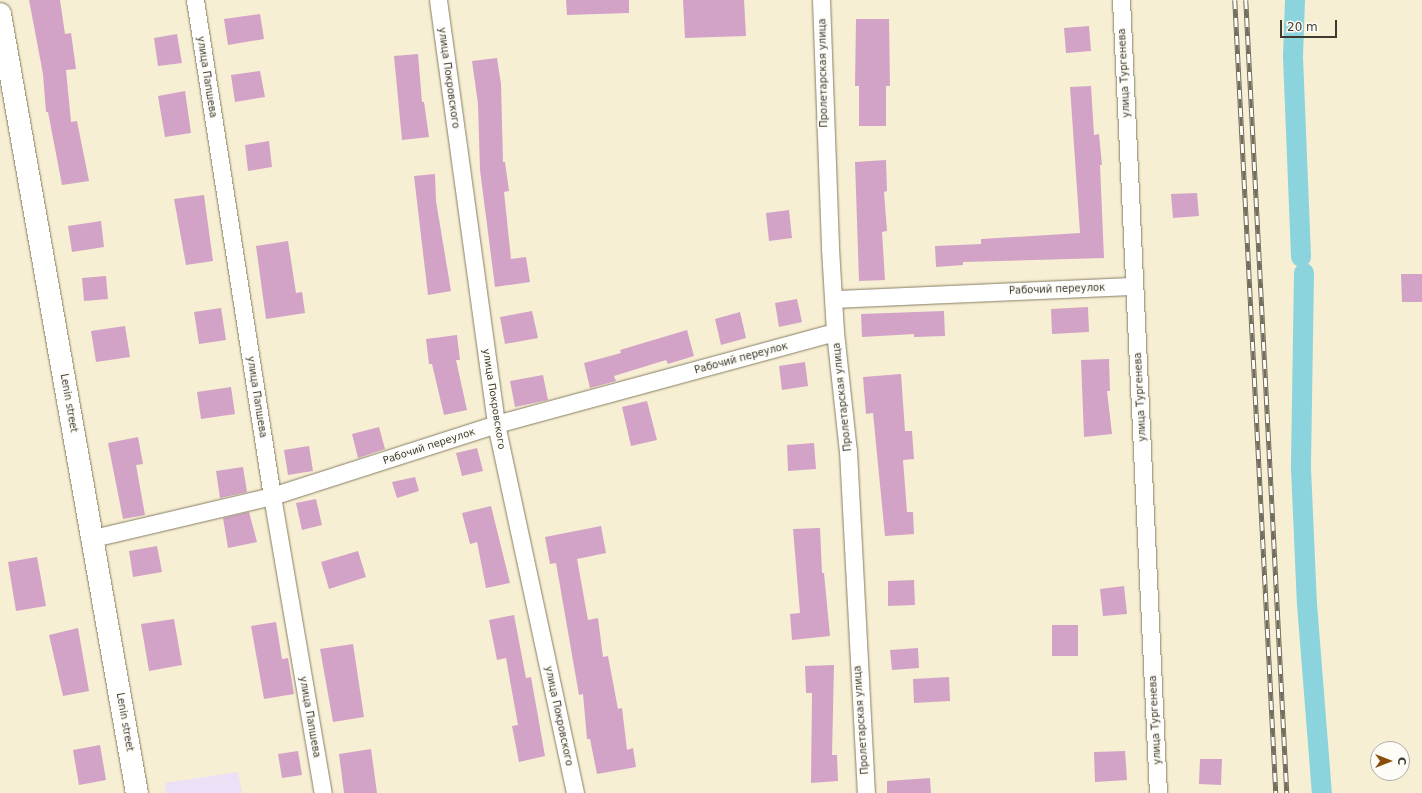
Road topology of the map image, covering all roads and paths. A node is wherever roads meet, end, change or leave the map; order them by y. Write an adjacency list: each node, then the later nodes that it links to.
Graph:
1 (195, 0): 10 (street, улица Папшева)
2 (438, 0): 9 (street, улица Покровского)
3 (821, 0): 7 (street, Пролетарская улица)
4 (1121, 0): 6 (street, улица Тургенева)
5 (0, 14): 11 (main road, Lenin street)
6 (1134, 286): 7 (street, Рабочий переулок); 16 (street, улица Тургенева)
7 (835, 299): 8 (street, Пролетарская улица)
8 (835, 332): 9 (street, Рабочий переулок); 15 (street, Пролетарская улица)
9 (496, 424): 10 (street, Рабочий переулок); 14 (street, улица Покровского)
10 (272, 496): 11 (street, Рабочий переулок); 13 (street, улица Папшева)
11 (93, 538): 12 (main road, Lenin street)
12 (137, 793)
13 (322, 793)
14 (575, 793)
15 (866, 793)
16 (1158, 793)

